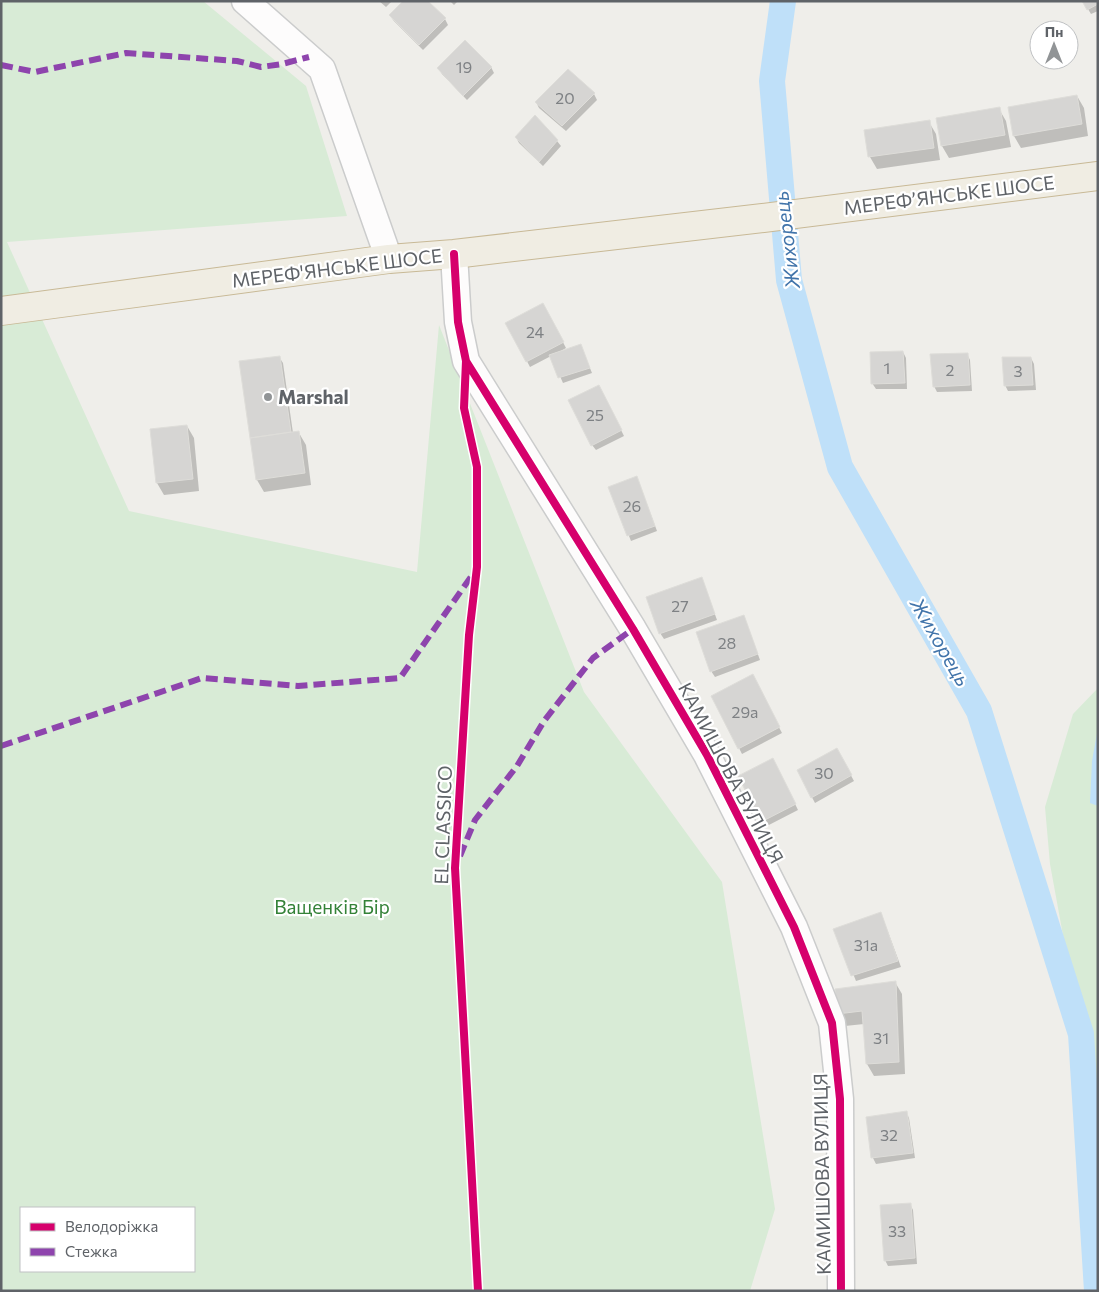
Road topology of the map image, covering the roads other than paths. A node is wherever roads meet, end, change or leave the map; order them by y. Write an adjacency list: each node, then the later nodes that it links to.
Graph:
1 (245, 1): 5 (street)
2 (1098, 176): 3 (highway, МЕРЕФ’ЯНСЬКЕ ШОСЕ)
3 (763, 218): 4 (highway, МЕРЕФ'ЯНСЬКЕ ШОСЕ)
4 (454, 254): 5 (highway, МЕРЕФ'ЯНСЬКЕ ШОСЕ); 7 (street, КАМИШОВА ВУЛИЦЯ)
5 (389, 258): 6 (highway, МЕРЕФ'ЯНСЬКЕ ШОСЕ)
6 (1, 311)
7 (841, 1291)

